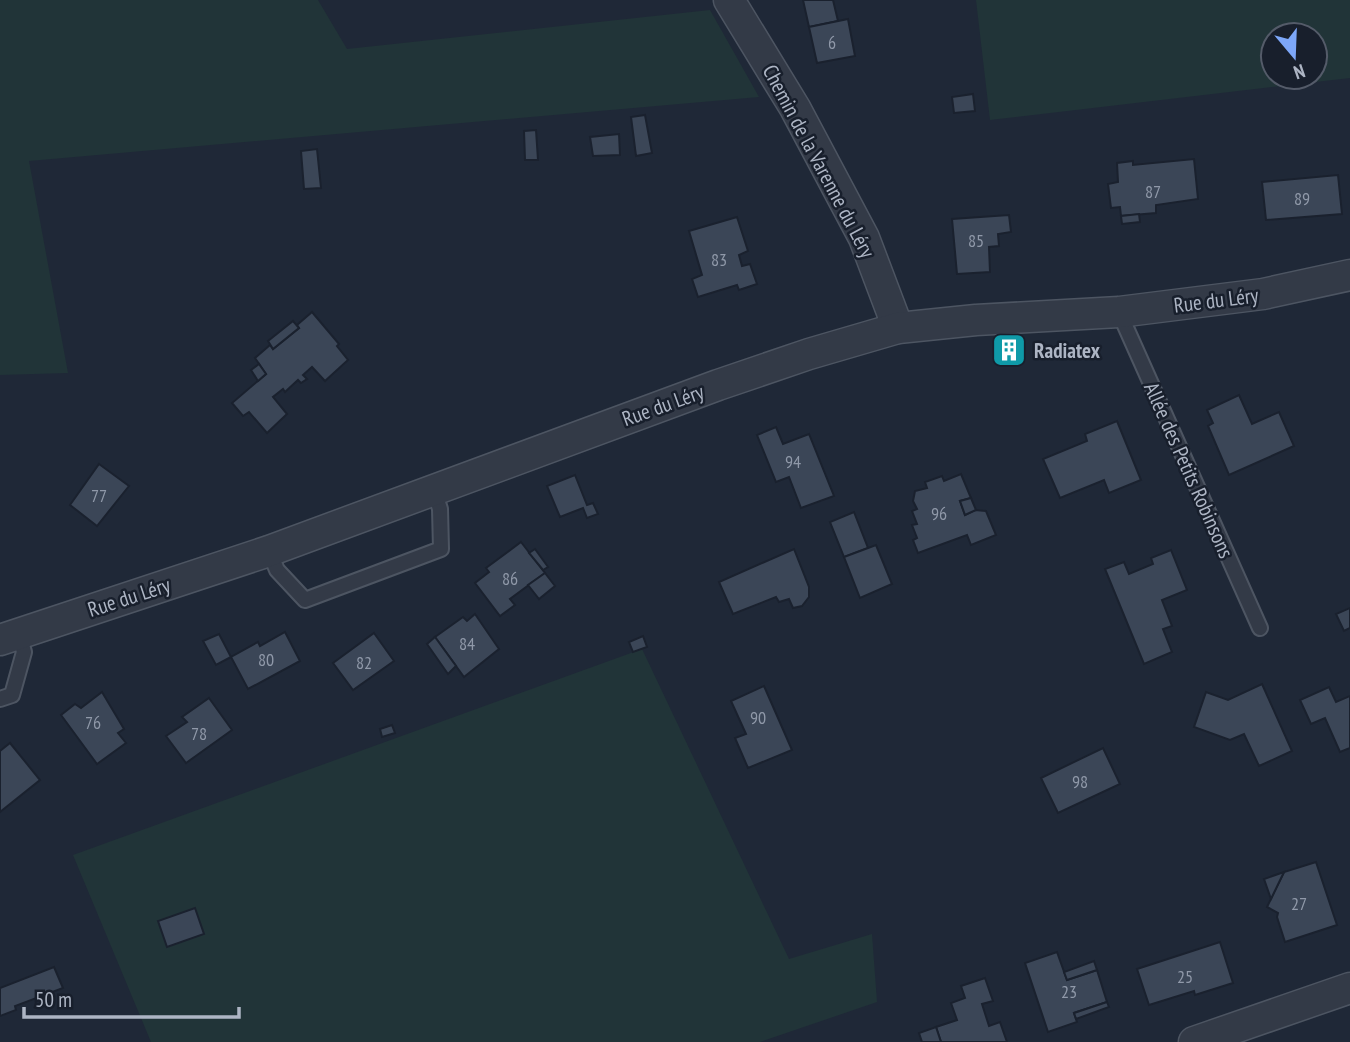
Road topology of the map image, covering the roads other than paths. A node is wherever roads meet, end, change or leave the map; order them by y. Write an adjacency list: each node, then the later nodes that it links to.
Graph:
1 (729, 0): 4 (street, Chemin de la Varenne du Léry)
2 (1350, 275): 3 (street, Rue du Léry)
3 (1119, 312): 4 (street, Rue du Léry); 7 (lane, Allée des Petits Robinsons)
4 (898, 328): 5 (street, Rue du Léry)
5 (434, 490): 6 (street, Rue du Léry); 6 (lane)
6 (269, 551): 8 (street, Rue du Léry)
7 (1260, 628)
8 (10, 637): 9 (lane)
9 (0, 699)
10 (1350, 988): 11 (street)
11 (1194, 1042)

